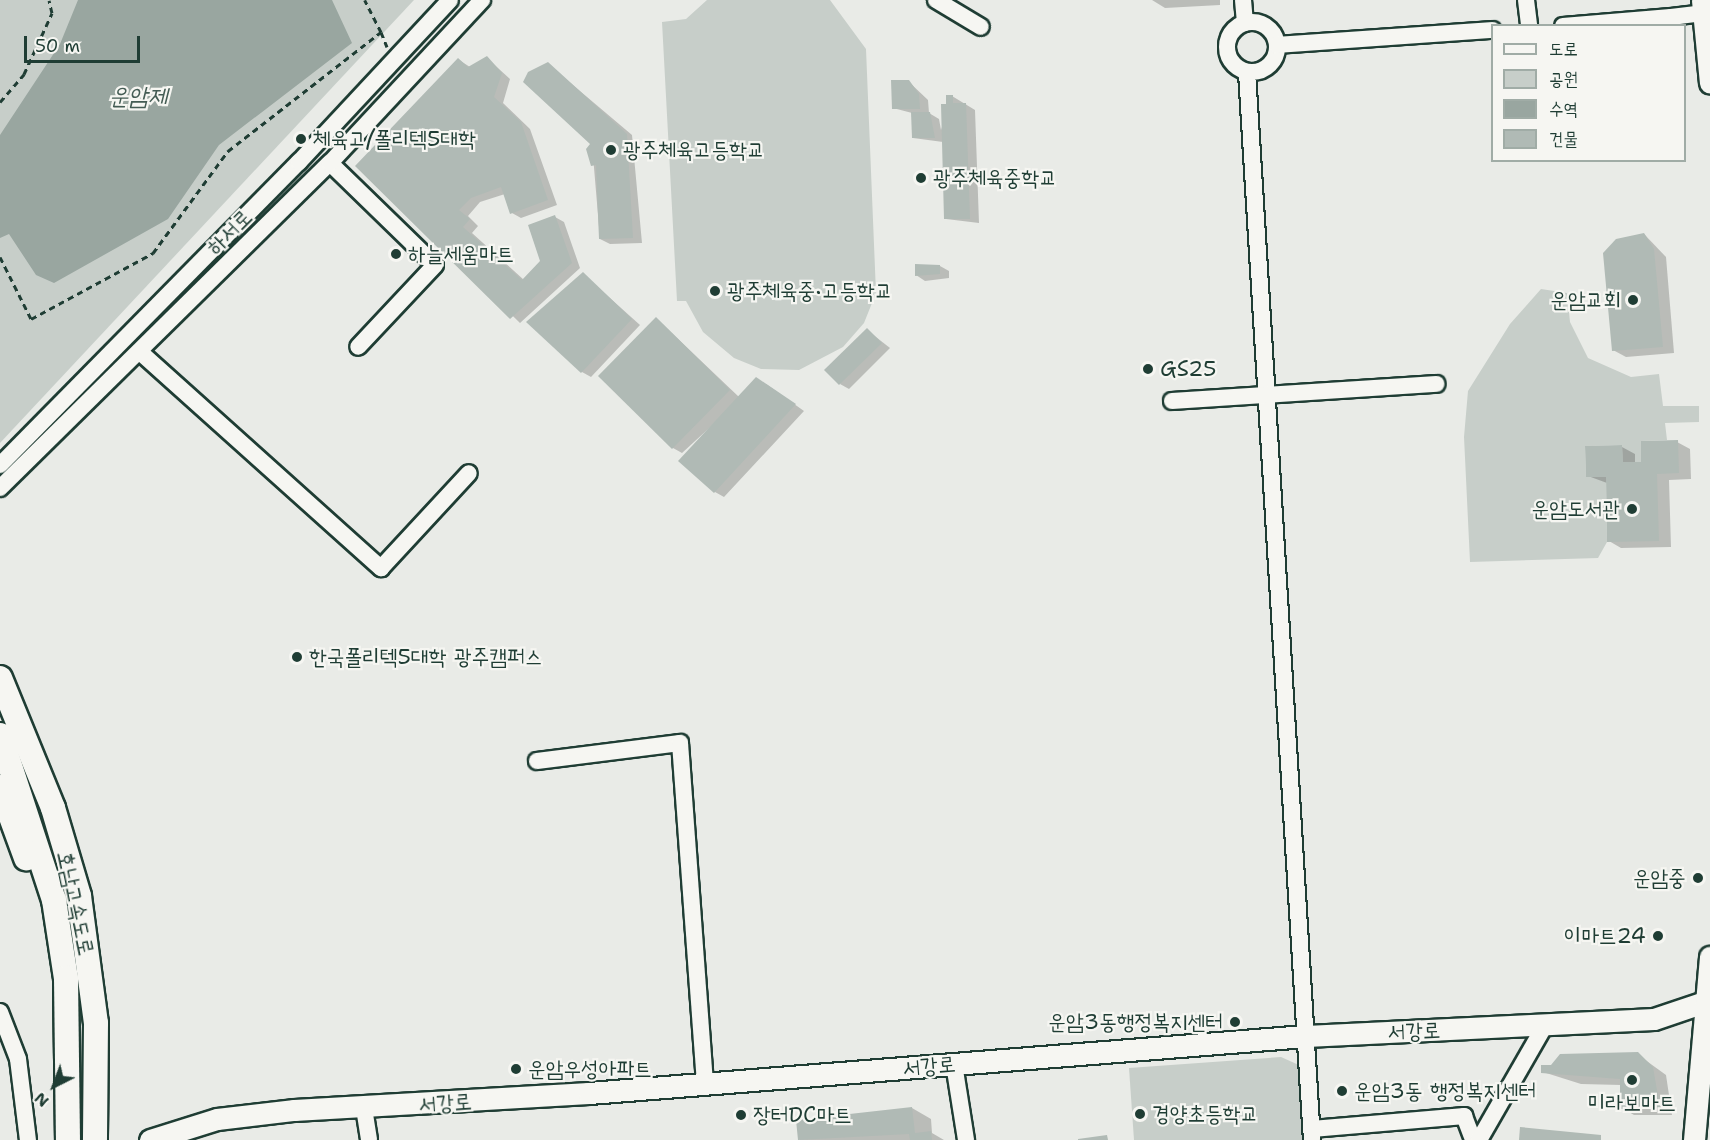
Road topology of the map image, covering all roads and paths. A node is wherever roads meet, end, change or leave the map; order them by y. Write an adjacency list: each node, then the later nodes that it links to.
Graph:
1 (49, 0): 17 (path)
2 (365, 0): 19 (path)
3 (450, 0): 25 (street, 하서로)
4 (482, 0): 18 (street, 하서로)
5 (936, 0): 12 (street)
6 (1243, 0): 9 (street)
7 (1526, 0): 10 (street)
8 (1705, 4): 11 (street); 16 (main road)
9 (1245, 23): 14 (street); 15 (street)
10 (1528, 24)
11 (1576, 24)
12 (981, 27)
13 (1491, 30): 14 (street)
14 (1277, 45): 15 (street)
15 (1247, 72): 23 (street)
16 (1710, 83)
17 (0, 102)
18 (330, 163): 20 (street); 21 (street, 하서로)
19 (0, 257)
20 (358, 347)
21 (140, 352): 26 (street); 27 (street, 하서로)
22 (1436, 384): 23 (street)
23 (1266, 395): 24 (street); 37 (street)
24 (1172, 401)
25 (0, 465)
26 (469, 473)
27 (0, 488)
28 (0, 678): 44 (highway, 호남고속도로)
29 (0, 735): 36 (highway, 호남고속도로)
30 (537, 761): 39 (street)
31 (0, 787): 36 (highway)
32 (1710, 957): 33 (main road)
33 (1707, 1001): 35 (main road, 서강로); 50 (main road)
34 (0, 1012): 42 (street)
35 (1545, 1025): 37 (main road, 서강로); 49 (street)
36 (68, 1036): 43 (highway, 호남고속도로)
37 (1306, 1036): 38 (main road, 서강로); 41 (street)
38 (954, 1064): 39 (main road, 서강로); 47 (street)
39 (705, 1084): 40 (main road, 서강로)
40 (364, 1108): 45 (main road, 서강로); 46 (street)
41 (1312, 1134): 48 (street)
42 (28, 1140)
43 (68, 1140)
44 (95, 1140)
45 (150, 1140)
46 (369, 1140)
47 (966, 1140)
48 (1473, 1140)
49 (1479, 1140)
50 (1694, 1140)

